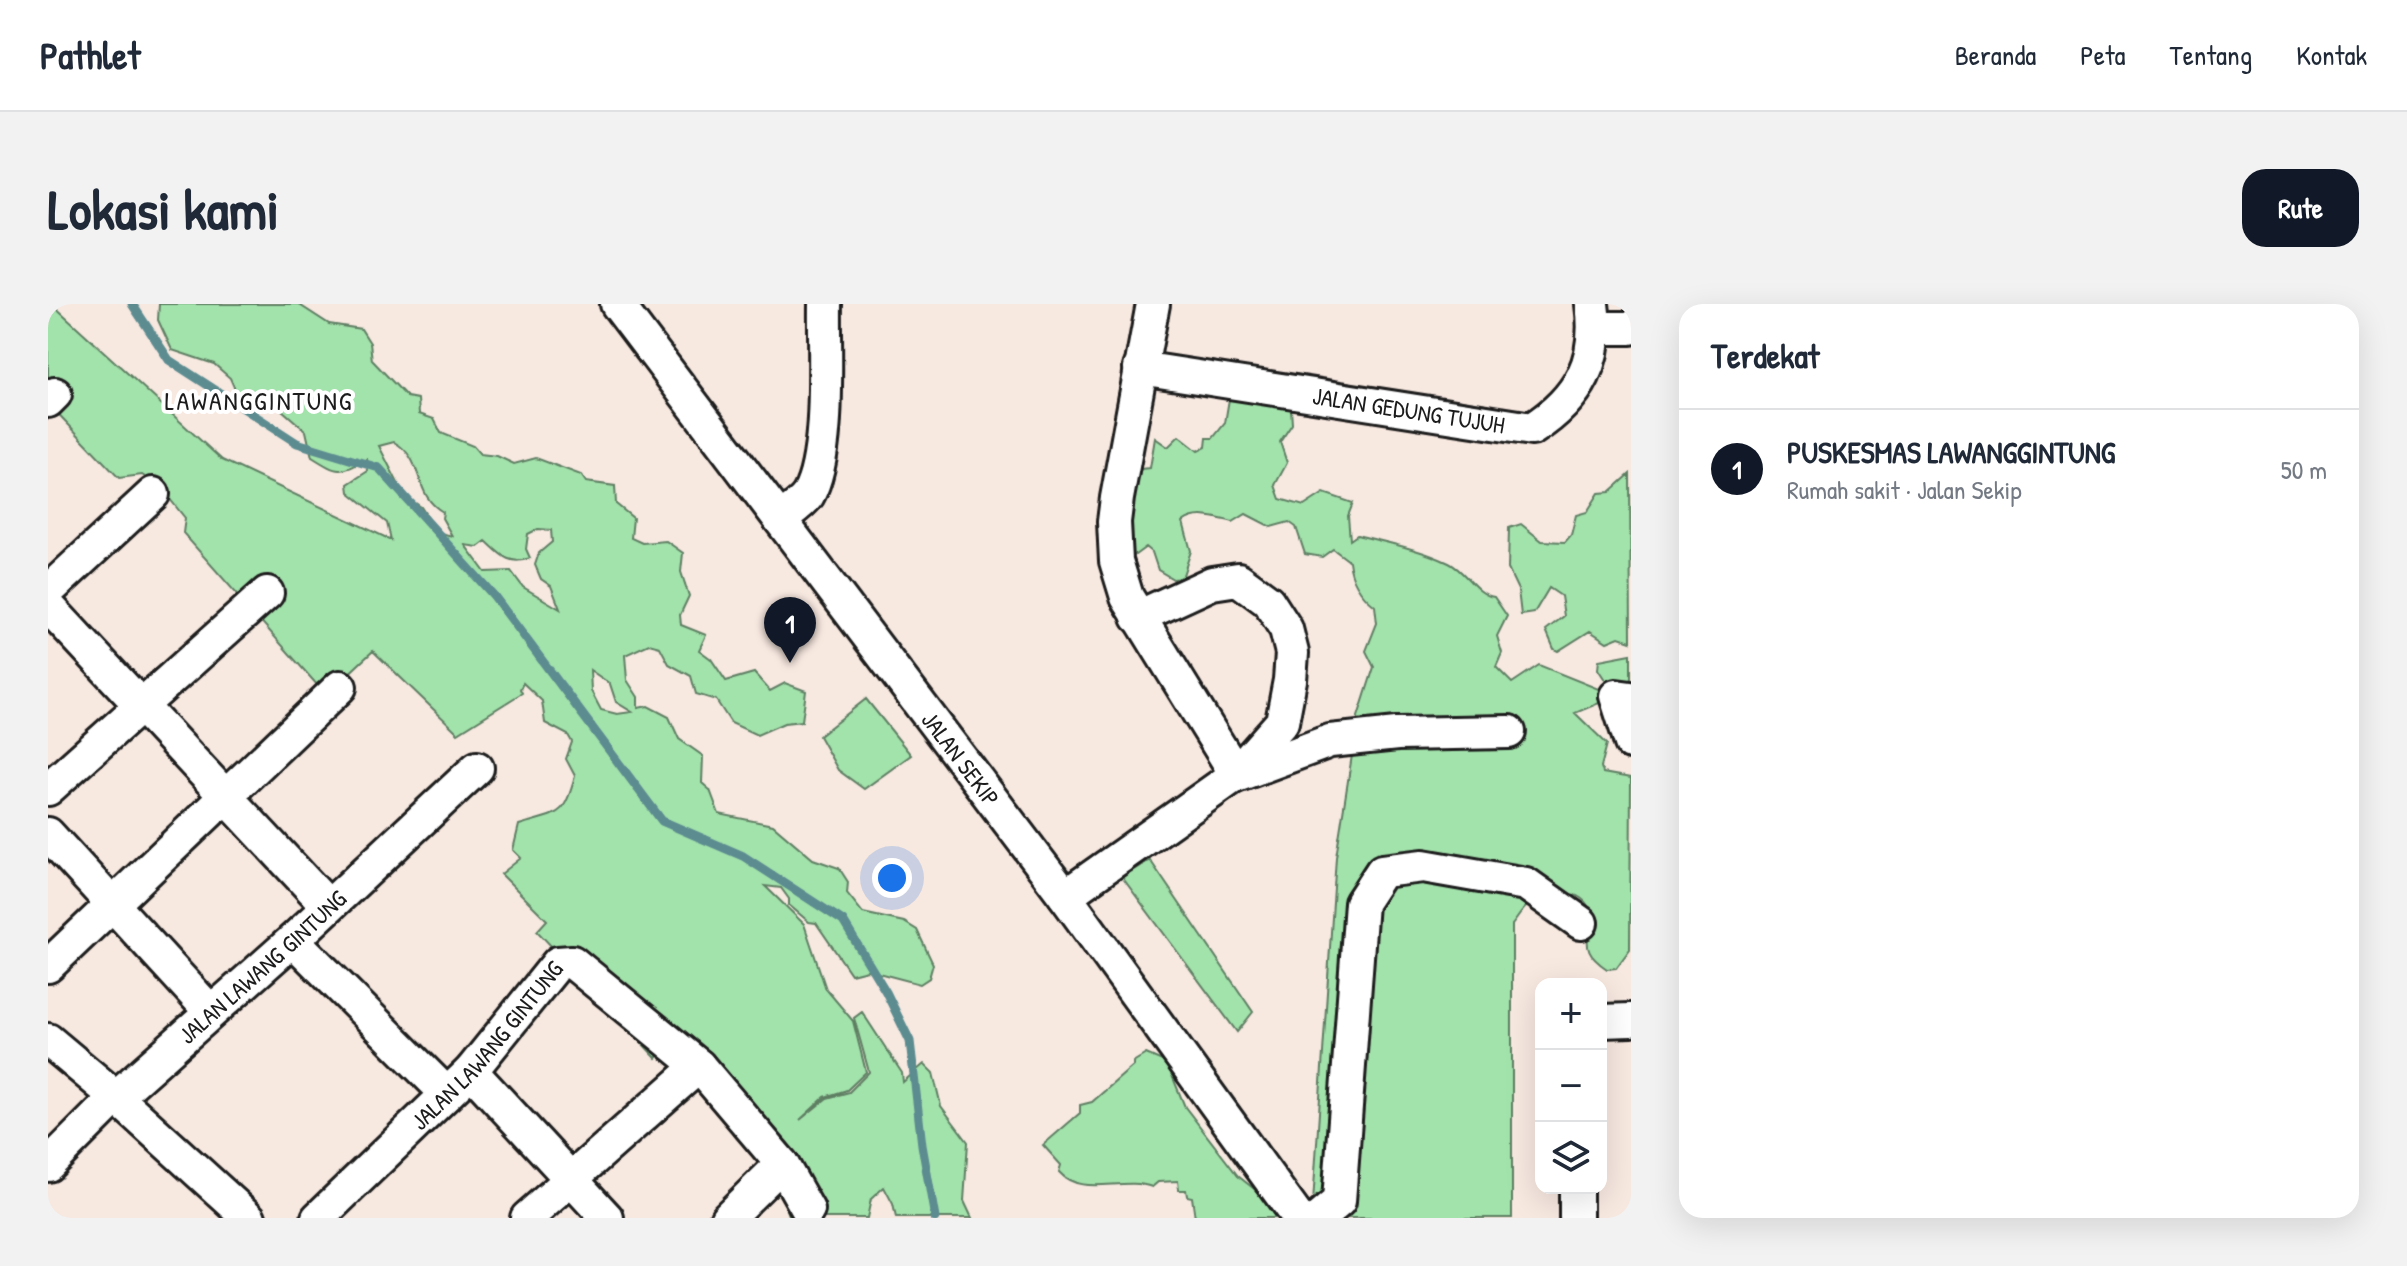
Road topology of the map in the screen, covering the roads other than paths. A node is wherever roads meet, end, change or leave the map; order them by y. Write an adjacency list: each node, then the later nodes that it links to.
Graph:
1 (617, 304): 8 (street, JALAN SEKIP)
2 (825, 304): 8 (street)
3 (1153, 304): 6 (street)
4 (1594, 316): 5 (street); 6 (street, JALAN GEDUNG TUJUH)
5 (1631, 328)
6 (1140, 368): 12 (street)
7 (153, 494): 9 (street)
8 (780, 519): 23 (street, JALAN SEKIP)
9 (48, 591)
10 (267, 593): 15 (street)
11 (48, 606): 15 (street, JALAN LAWANG GINTUNG)
12 (1138, 617): 19 (street); 19 (street)
13 (340, 687): 21 (street)
14 (1631, 698): 17 (street)
15 (141, 706): 20 (street); 21 (street, JALAN LAWANG GINTUNG)
16 (1509, 732): 19 (street)
17 (1631, 743)
18 (477, 768): 25 (street, JALAN LAWANG GINTUNG)
19 (1233, 777): 23 (street)
20 (48, 789)
21 (226, 796): 24 (street); 25 (street, JALAN LAWANG GINTUNG)
22 (48, 834): 24 (street, JALAN LAWANG GINTUNG)
23 (1065, 896): 47 (street, JALAN SEKIP)
24 (113, 904): 28 (street); 29 (street, JALAN LAWANG GINTUNG)
25 (328, 906): 27 (street, JALAN LAWANG GINTUNG)
26 (1581, 923): 48 (street)
27 (293, 940): 29 (street, JALAN LAWANG GINTUNG); 35 (street)
28 (48, 966)
29 (210, 1011): 36 (street, JALAN LAWANG GINTUNG)
30 (1631, 1020): 31 (street)
31 (1607, 1021)
32 (48, 1040): 36 (street)
33 (699, 1066): 34 (street, JALAN LAWANG GINTUNG); 37 (street, JALAN LAWANG GINTUNG); 39 (street)
34 (471, 1071): 35 (street, JALAN LAWANG GINTUNG); 39 (street)
35 (447, 1094): 43 (street, JALAN LAWANG GINTUNG)
36 (116, 1097): 38 (street, JALAN LAWANG GINTUNG); 42 (street)
37 (782, 1164): 41 (street, JALAN LAWANG GINTUNG); 46 (street)
38 (48, 1165)
39 (572, 1181): 44 (street); 45 (street)
40 (1576, 1194): 49 (street)
41 (808, 1210)
42 (249, 1218)
43 (318, 1218)
44 (527, 1218)
45 (607, 1218)
46 (727, 1218)
47 (1298, 1218)
48 (1319, 1218)
49 (1576, 1218)

